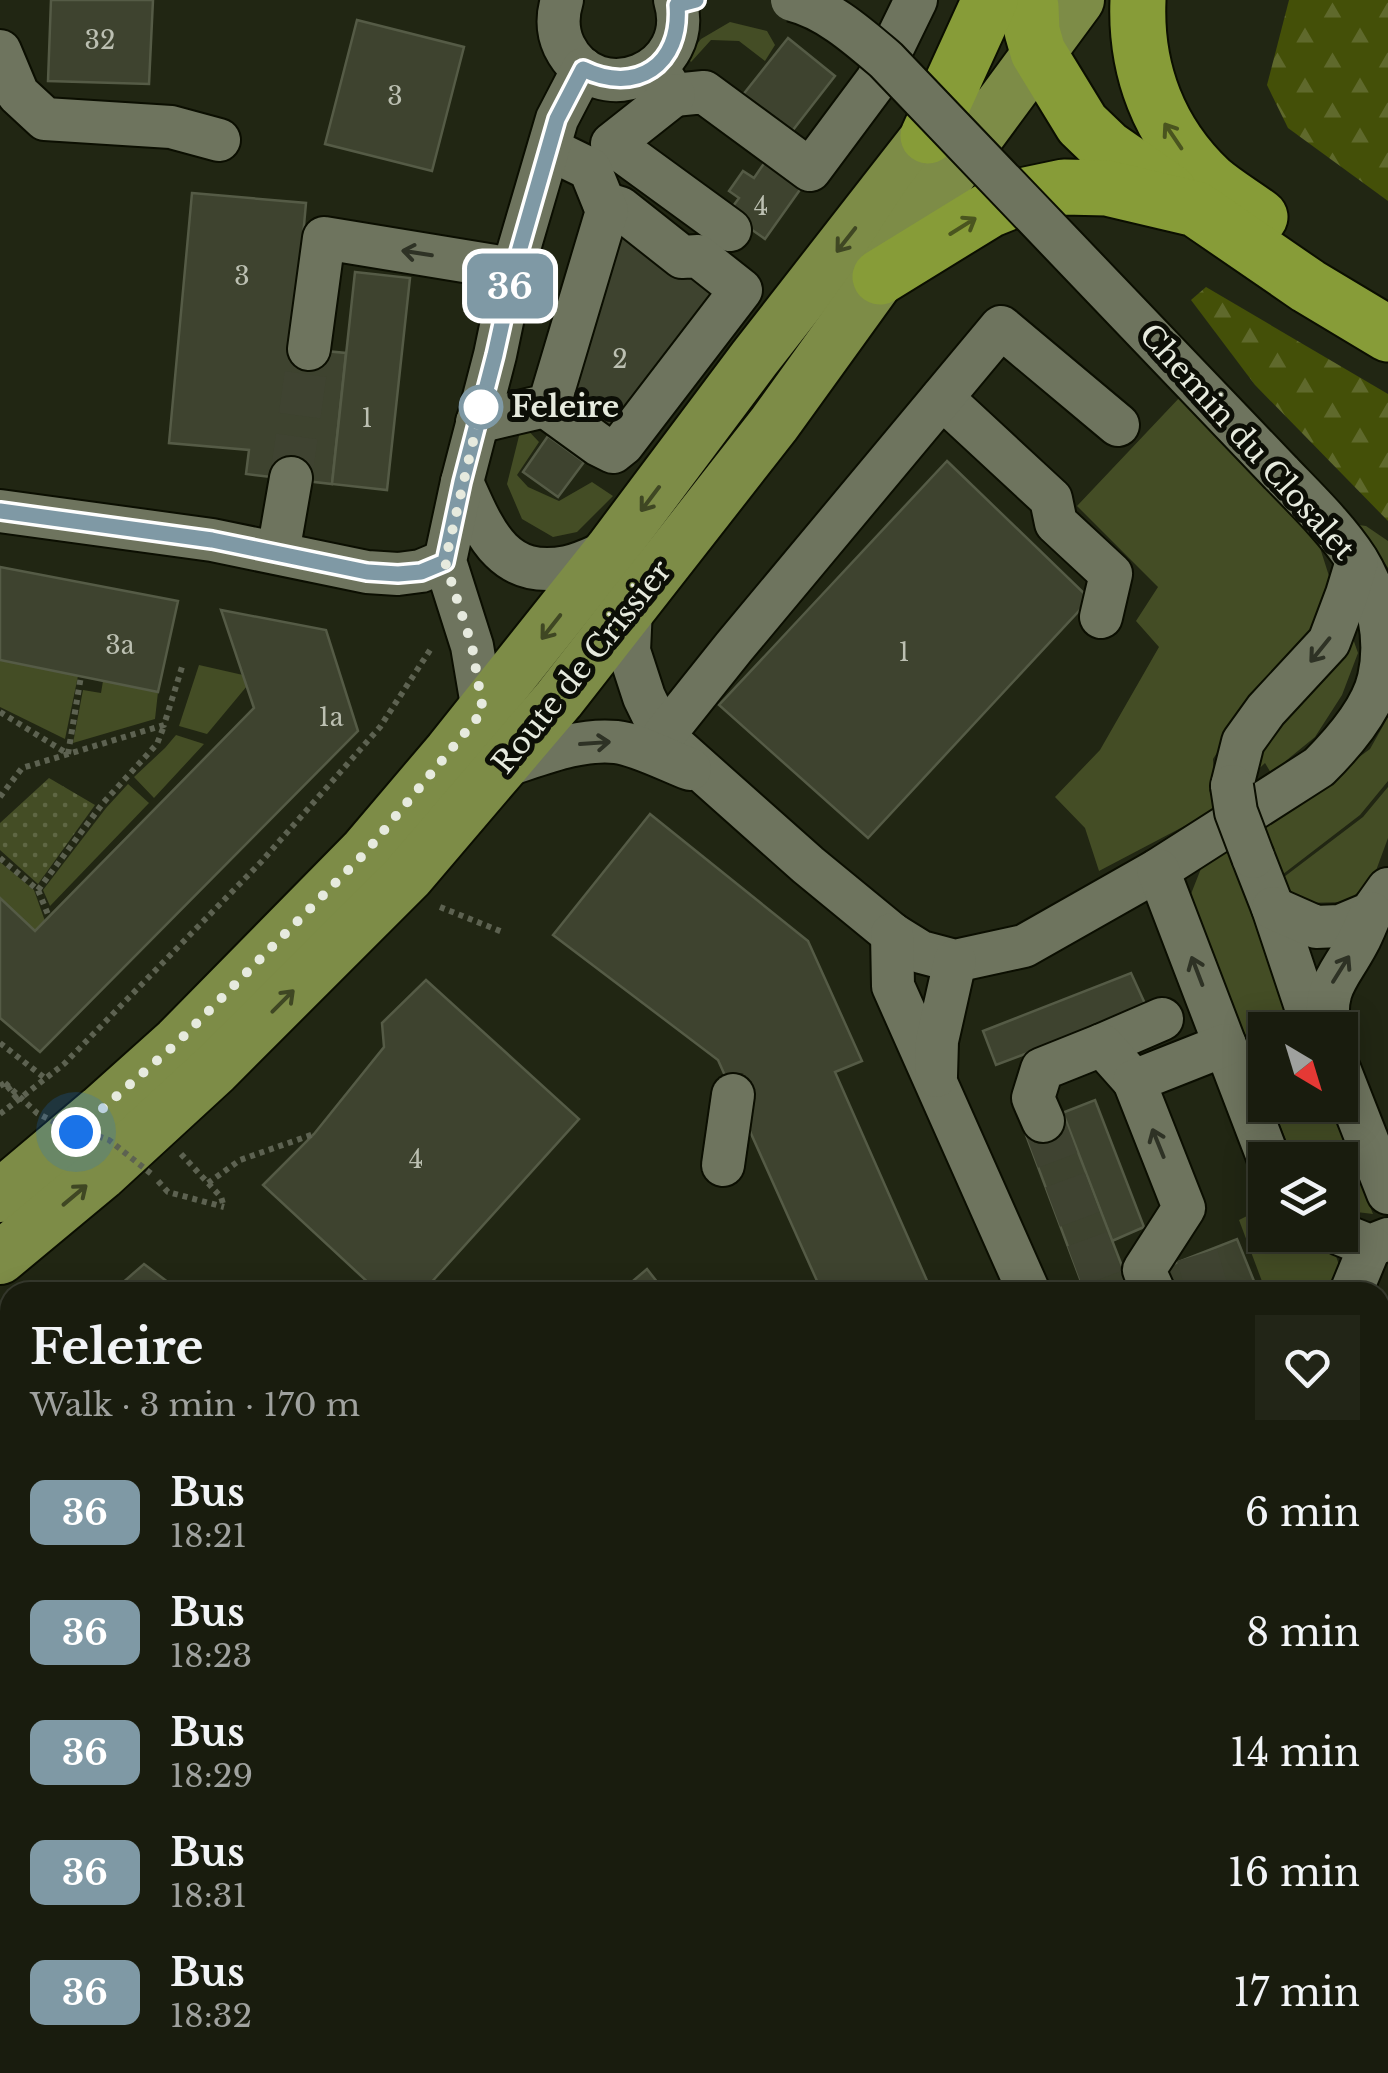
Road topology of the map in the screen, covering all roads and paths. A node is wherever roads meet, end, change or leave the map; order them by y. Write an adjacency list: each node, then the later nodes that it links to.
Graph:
1 (562, 0): 8 (street)
2 (792, 0): 30 (street, Chemin du Closalet, bridge)
3 (916, 0): 9 (street)
4 (1138, 0): 18 (highway, one-way to 4)
5 (683, 2): 9 (street)
6 (1034, 12): 10 (highway); 14 (highway); 17 (main road, Route de Crissier)
7 (0, 51): 11 (street)
8 (583, 69): 9 (street); 12 (street)
9 (665, 81): 15 (street)
10 (928, 136): 28 (main road, Route de Crissier, one-way to 28)
11 (219, 140)
12 (548, 149): 13 (street); 16 (street)
13 (604, 203): 22 (street); 22 (street)
14 (1196, 209): 17 (highway, one-way to 14); 19 (highway)
15 (730, 230)
16 (514, 269): 20 (street, one-way to 20); 23 (street)
17 (880, 277): 32 (main road, Route de Crissier)
18 (1388, 301)
19 (1388, 334)
20 (309, 350)
21 (942, 398): 24 (street); 33 (street); 40 (street)
22 (549, 405): 23 (street)
23 (477, 422): 26 (street)
24 (1118, 425)
25 (292, 478): 29 (street)
26 (462, 482): 28 (street); 31 (street)
27 (0, 511): 29 (street)
28 (611, 550): 37 (main road, Route de Crissier, one-way to 37)
29 (278, 553): 31 (street)
30 (1357, 561): 46 (street, Chemin du Closalet); 49 (street, one-way to 49, bridge)
31 (445, 562): 37 (street)
32 (631, 608): 40 (street); 42 (main road, Route de Crissier)
33 (1101, 617)
34 (182, 667): 39 (path)
35 (81, 676): 41 (path)
36 (412, 678): 61 (path)
37 (483, 711): 76 (main road, Route de Crissier)
38 (0, 712): 41 (path)
39 (164, 724): 41 (path); 47 (path)
40 (664, 736): 43 (street)
41 (68, 754): 44 (path)
42 (501, 768): 43 (street, one-way to 43); 80 (main road, Route de Crissier, one-way to 42)
43 (704, 774): 53 (street)
44 (0, 797)
45 (0, 858): 47 (path)
46 (1158, 870): 54 (street, Chemin du Closalet); 59 (street, one-way to 46)
47 (38, 890): 51 (path)
48 (1379, 901): 49 (street); 56 (street, one-way to 48)
49 (1273, 908): 55 (street)
50 (444, 910): 52 (path)
51 (49, 917)
52 (505, 934)
53 (892, 934): 54 (street); 63 (street)
54 (956, 961): 63 (street)
55 (1309, 1012)
56 (1326, 1012)
57 (1162, 1019): 58 (street)
58 (1102, 1045): 62 (street); 69 (street)
59 (1225, 1045): 62 (street); 71 (street)
60 (1, 1046): 61 (path)
61 (46, 1078): 66 (path)
62 (1134, 1081): 77 (street, one-way to 62)
63 (936, 1082): 81 (street)
64 (2, 1085): 66 (path); 75 (path, bridge)
65 (733, 1095): 73 (street)
66 (18, 1100): 68 (path)
67 (1358, 1111): 74 (street)
68 (0, 1114)
69 (1043, 1121)
70 (314, 1134): 75 (path)
71 (1262, 1142)
72 (176, 1150): 75 (path)
73 (724, 1165)
74 (1383, 1167)
75 (208, 1182)
76 (0, 1196)
77 (1184, 1208): 79 (street); 82 (street)
78 (1366, 1240): 83 (street)
79 (1197, 1255)
80 (0, 1258)
81 (1025, 1282)
82 (1149, 1282)
83 (1355, 1282)

